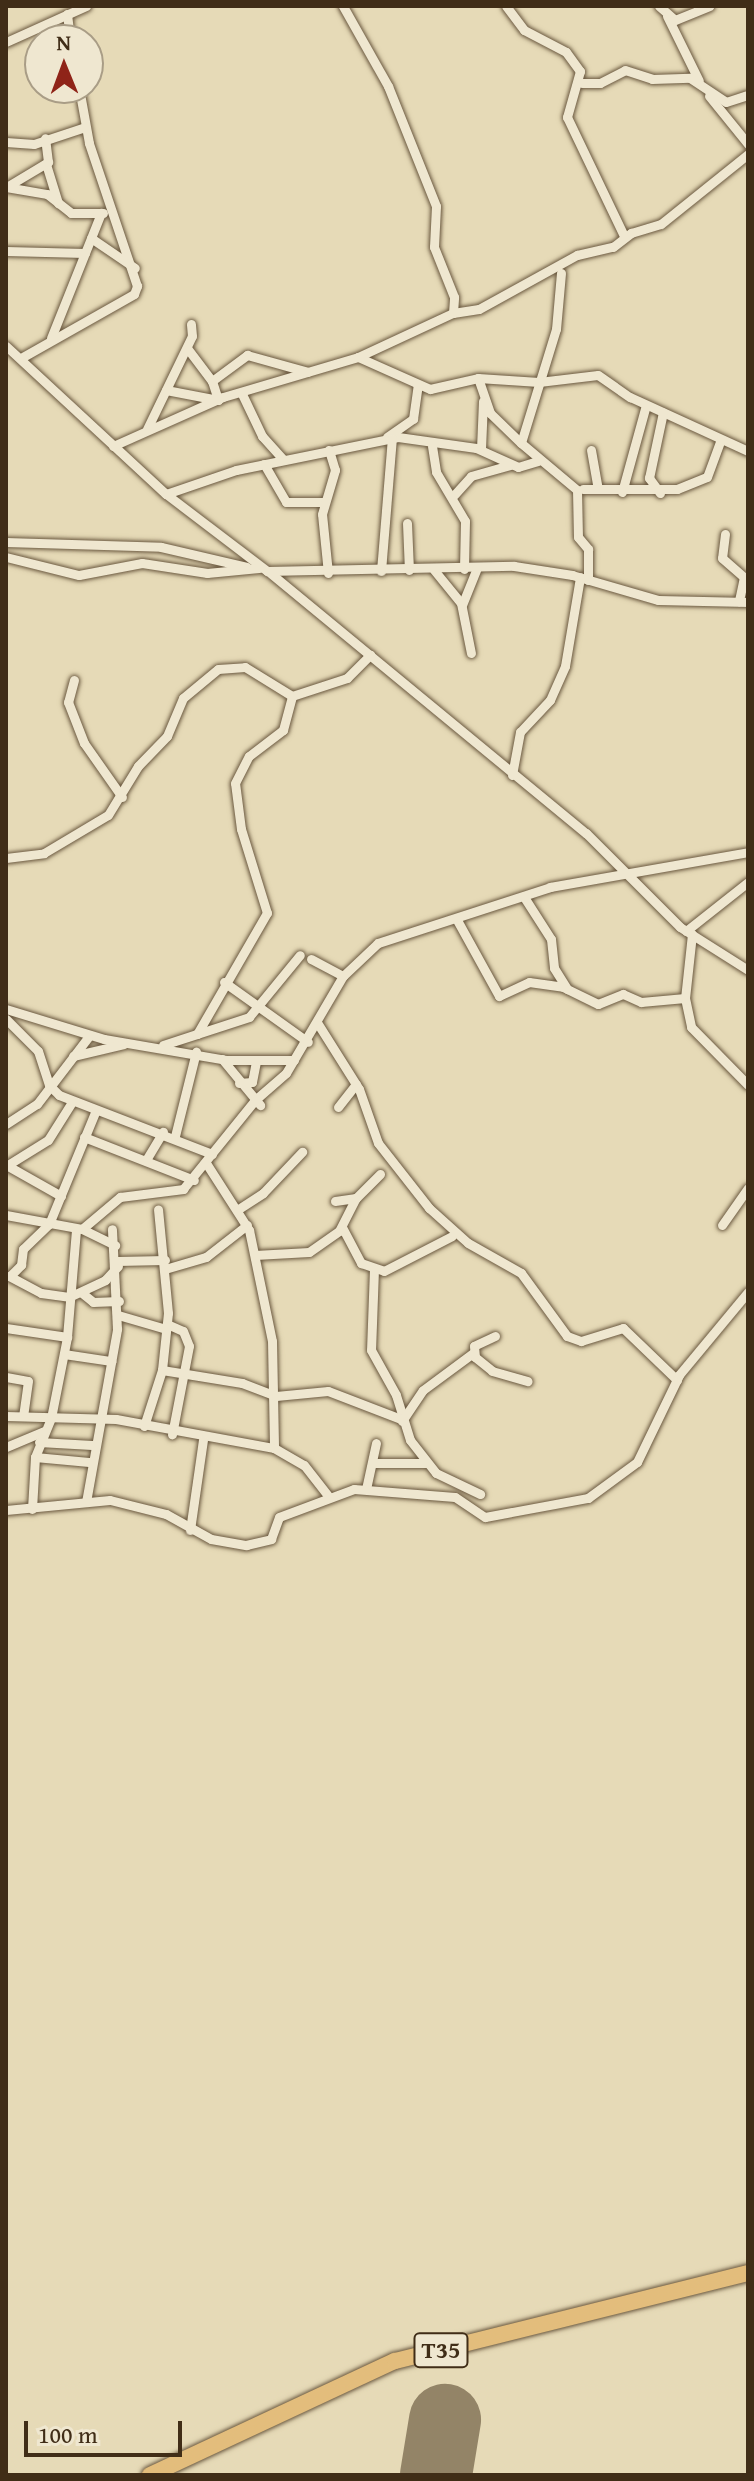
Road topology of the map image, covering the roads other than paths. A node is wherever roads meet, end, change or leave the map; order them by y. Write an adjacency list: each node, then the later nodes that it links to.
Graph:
1 (86, 6): 6 (street)
2 (343, 6): 30 (street)
3 (506, 6): 11 (street)
4 (659, 6): 7 (street)
5 (709, 6): 7 (street)
6 (67, 14): 8 (street); 9 (street)
7 (667, 16): 10 (street)
8 (68, 24)
9 (6, 42)
10 (699, 81): 11 (street); 12 (street); 16 (street)
11 (582, 83): 24 (street)
12 (748, 95)
13 (81, 104): 14 (street)
14 (85, 127): 15 (street); 23 (street)
15 (45, 138): 17 (street); 19 (street)
16 (747, 141)
17 (6, 142)
18 (748, 154): 24 (street)
19 (46, 164): 20 (street); 21 (street)
20 (6, 187): 21 (street)
21 (58, 203): 22 (street)
22 (101, 213): 23 (street); 25 (street)
23 (115, 213): 28 (street)
24 (624, 236): 30 (street)
25 (91, 238): 27 (street); 28 (street)
26 (6, 251): 27 (street)
27 (85, 253): 32 (street)
28 (135, 268): 32 (street)
29 (561, 273): 40 (street)
30 (453, 313): 35 (street)
31 (191, 324): 34 (street)
32 (51, 338): 36 (street)
33 (6, 346): 36 (street)
34 (187, 348): 39 (street); 43 (street)
35 (358, 357): 37 (street); 41 (street)
36 (21, 358): 54 (street)
37 (313, 372): 39 (street); 44 (street)
38 (478, 378): 40 (street); 42 (street); 46 (street)
39 (212, 381): 45 (street)
40 (539, 382): 48 (street); 53 (street)
41 (418, 384): 42 (street); 47 (street)
42 (430, 389): 47 (street)
43 (166, 390): 45 (street); 50 (street)
44 (242, 394): 45 (street); 60 (street)
45 (218, 400): 50 (street)
46 (483, 400): 53 (street); 56 (street)
47 (418, 404): 52 (street)
48 (646, 405): 49 (street); 66 (street)
49 (663, 412): 51 (street); 67 (street)
50 (147, 429): 54 (street)
51 (721, 439): 59 (street); 67 (street)
52 (387, 441): 55 (street); 57 (street); 80 (street)
53 (521, 443): 61 (street)
54 (113, 446): 68 (street)
55 (432, 446): 56 (street); 69 (street)
56 (481, 449): 63 (street)
57 (329, 450): 60 (street); 70 (street)
58 (591, 450): 64 (street)
59 (748, 451)
60 (283, 459): 62 (street)
61 (538, 461): 63 (street); 82 (street)
62 (264, 464): 68 (street); 70 (street)
63 (510, 465): 69 (street)
64 (597, 485): 65 (street); 66 (street)
65 (583, 489)
66 (622, 492): 67 (street)
67 (660, 493)
68 (166, 494): 77 (street)
69 (454, 495): 76 (street)
70 (324, 502): 81 (street)
71 (407, 523): 78 (street)
72 (725, 534): 83 (street)
73 (6, 542): 77 (street)
74 (6, 557): 77 (street)
75 (477, 568): 76 (street); 82 (street); 84 (street)
76 (464, 569): 79 (street)
77 (263, 570): 81 (street); 86 (street)
78 (409, 570): 79 (street); 80 (street)
79 (434, 570): 84 (street)
80 (381, 571): 81 (street)
81 (328, 573)
82 (584, 578): 83 (street); 89 (street)
83 (743, 601)
84 (462, 605): 85 (street)
85 (471, 653)
86 (370, 655): 88 (street); 89 (street)
87 (74, 680): 90 (street)
88 (292, 696): 90 (street); 102 (street)
89 (512, 776): 93 (street)
90 (122, 797): 92 (street)
91 (748, 852): 93 (street)
92 (6, 858)
93 (631, 876): 95 (street); 97 (street)
94 (746, 887): 97 (street)
95 (524, 897): 96 (street); 103 (street)
96 (457, 920): 101 (street); 103 (street)
97 (689, 932): 100 (street); 104 (street)
98 (300, 955): 105 (street)
99 (311, 959): 101 (street)
100 (748, 970)
101 (343, 976): 108 (street)
102 (224, 982): 105 (street); 109 (street)
103 (567, 989): 104 (street)
104 (685, 998): 122 (street)
105 (263, 1006): 109 (street); 113 (street)
106 (6, 1009): 110 (street)
107 (6, 1019): 121 (street)
108 (318, 1024): 113 (street); 123 (street)
109 (197, 1034): 111 (street)
110 (89, 1036): 112 (street); 116 (street)
111 (184, 1040): 114 (street); 115 (street)
112 (132, 1042): 114 (street); 116 (street)
113 (308, 1042): 118 (street)
114 (163, 1045): 115 (street)
115 (198, 1053): 117 (street); 130 (street)
116 (73, 1056): 121 (street)
117 (222, 1059): 119 (street); 120 (street)
118 (294, 1060): 119 (street); 125 (street)
119 (257, 1065): 120 (street)
120 (239, 1083): 125 (street)
121 (49, 1085): 124 (street); 128 (street)
122 (748, 1085)
123 (357, 1088): 126 (street); 174 (street)
124 (72, 1102): 127 (street); 135 (street)
125 (258, 1102): 133 (street)
126 (338, 1107)
127 (96, 1110): 129 (street); 131 (street)
128 (6, 1124)
129 (163, 1132): 130 (street); 134 (street)
130 (175, 1136): 133 (street)
131 (84, 1137): 134 (street); 139 (street)
132 (302, 1152): 143 (street)
133 (209, 1158): 137 (street); 143 (street)
134 (146, 1160): 137 (street)
135 (7, 1166): 139 (street)
136 (380, 1174): 140 (street)
137 (194, 1180): 149 (street)
138 (748, 1188): 147 (street)
139 (61, 1196): 145 (street)
140 (356, 1198): 141 (street); 148 (street)
141 (335, 1201)
142 (158, 1209): 154 (street)
143 (237, 1210): 146 (street)
144 (6, 1215): 145 (street)
145 (49, 1224): 149 (street); 157 (street)
146 (247, 1225): 153 (street); 154 (street)
147 (722, 1225)
148 (342, 1227): 153 (street); 156 (street)
149 (79, 1229): 152 (street); 160 (street)
150 (112, 1229): 152 (street)
151 (452, 1236): 156 (street)
152 (115, 1245): 155 (street)
153 (255, 1255): 176 (street)
154 (165, 1265): 155 (street); 163 (street)
155 (118, 1267): 159 (street); 161 (street)
156 (374, 1269): 181 (street)
157 (8, 1276): 160 (street)
158 (748, 1292): 174 (street)
159 (82, 1293): 160 (street); 161 (street)
160 (69, 1297): 166 (street)
161 (119, 1301): 162 (street)
162 (118, 1315): 163 (street); 170 (street)
163 (167, 1327): 171 (street); 173 (street)
164 (8, 1328): 166 (street); 167 (street)
165 (495, 1336): 168 (street)
166 (67, 1337): 169 (street)
167 (6, 1339)
168 (473, 1353): 175 (street); 181 (street)
169 (64, 1354): 170 (street); 179 (street)
170 (111, 1361): 180 (street)
171 (162, 1370): 173 (street); 182 (street)
172 (6, 1377): 178 (street)
173 (185, 1377): 176 (street); 184 (street)
174 (677, 1380): 197 (street)
175 (528, 1381)
176 (276, 1396): 181 (street); 191 (street)
177 (6, 1416): 178 (street)
178 (23, 1416): 179 (street)
179 (51, 1418): 180 (street); 183 (street)
180 (98, 1419): 182 (street); 189 (street)
181 (402, 1420): 186 (street)
182 (144, 1426): 184 (street)
183 (44, 1431): 187 (street); 190 (street)
184 (172, 1434): 185 (street)
185 (203, 1440): 191 (street); 203 (street)
186 (410, 1440): 195 (street); 196 (street)
187 (39, 1442): 189 (street); 192 (street)
188 (376, 1443): 194 (street)
189 (92, 1445): 193 (street)
190 (6, 1447)
191 (274, 1448): 199 (street)
192 (35, 1457): 193 (street); 201 (street)
193 (89, 1462): 200 (street)
194 (373, 1463): 195 (street); 197 (street)
195 (400, 1463): 196 (street)
196 (426, 1463): 198 (street)
197 (366, 1489): 199 (street)
198 (480, 1494)
199 (329, 1497): 203 (street)
200 (86, 1502): 201 (street); 203 (street)
201 (32, 1509): 202 (street)
202 (6, 1510)
203 (190, 1530)
204 (748, 2273): 205 (highway, T35)
205 (150, 2475)

